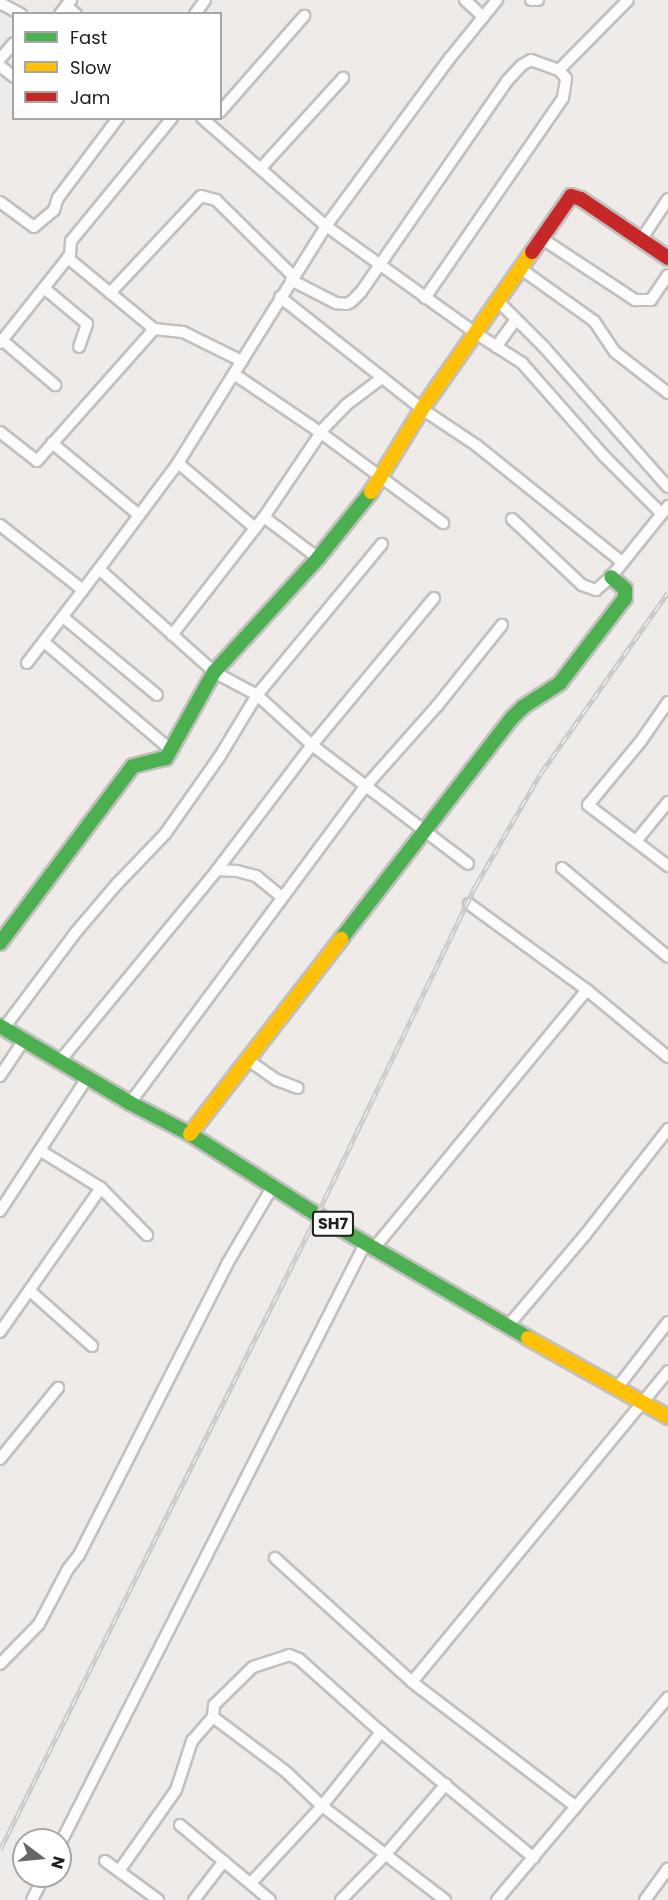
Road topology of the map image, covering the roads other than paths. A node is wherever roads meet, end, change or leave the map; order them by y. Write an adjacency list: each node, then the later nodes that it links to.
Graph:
1 (465, 0): 9 (street)
2 (496, 0): 9 (street)
3 (531, 0): 4 (street)
4 (538, 0)
5 (628, 0): 13 (street)
6 (0, 3): 7 (street)
7 (17, 12)
8 (304, 16): 16 (street)
9 (483, 17): 23 (street)
10 (12, 45): 11 (street)
11 (0, 59)
12 (0, 66): 14 (street)
13 (559, 70): 28 (street); 35 (street)
14 (12, 75)
15 (343, 78): 20 (street)
16 (222, 110)
17 (116, 120): 22 (street)
18 (170, 120): 26 (street)
19 (208, 121): 20 (street)
20 (261, 168): 23 (street)
21 (668, 199): 25 (street)
22 (0, 202)
23 (326, 226): 28 (street); 31 (street)
24 (541, 238): 25 (street); 29 (street); 30 (street)
25 (641, 240): 27 (street)
26 (68, 258): 32 (street); 33 (street)
27 (668, 258)
28 (381, 264): 31 (street); 35 (street)
29 (520, 269): 36 (street); 47 (street)
30 (668, 275)
31 (292, 278): 33 (street); 34 (street)
32 (44, 288): 40 (street); 41 (street)
33 (110, 293): 38 (street)
34 (280, 297): 43 (street); 45 (street)
35 (425, 298): 39 (street)
36 (499, 302): 37 (street); 39 (street)
37 (516, 319): 42 (street); 54 (street)
38 (154, 329): 43 (street); 51 (street)
39 (477, 334): 42 (street); 48 (street)
40 (1, 342): 46 (street)
41 (79, 347)
42 (496, 347): 55 (street)
43 (242, 361): 44 (street)
44 (234, 374): 50 (street); 52 (street)
45 (382, 378): 48 (street); 50 (street)
46 (55, 385)
47 (668, 393)
48 (422, 409): 53 (street); 64 (street)
49 (0, 432): 51 (street)
50 (321, 433): 53 (street); 57 (street)
51 (52, 443): 56 (street)
52 (178, 463): 56 (street); 61 (street)
53 (382, 477): 59 (street); 63 (street)
54 (668, 487)
55 (664, 509): 64 (street)
56 (139, 515): 65 (street)
57 (264, 517): 61 (street); 63 (street)
58 (512, 519): 66 (street)
59 (443, 523)
60 (0, 525): 67 (street)
61 (255, 528): 71 (street)
62 (382, 544): 76 (street)
63 (318, 558): 74 (street)
64 (621, 561): 66 (street)
65 (99, 569): 67 (street); 71 (street)
66 (610, 577): 82 (street)
67 (84, 590): 69 (street)
68 (434, 598): 78 (street)
69 (63, 617): 72 (street); 75 (street)
70 (502, 625): 80 (street)
71 (172, 634): 74 (street)
72 (44, 642): 73 (street); 79 (street)
73 (27, 663)
74 (214, 672): 76 (street); 79 (street)
75 (157, 695)
76 (257, 695): 78 (street); 93 (street)
77 (668, 702): 83 (street)
78 (312, 745): 80 (street); 87 (street)
79 (171, 750): 90 (street)
80 (365, 787): 82 (street); 88 (street)
81 (668, 802): 83 (street)
82 (425, 833): 84 (street); 96 (street)
83 (637, 840): 85 (street)
84 (468, 864)
85 (668, 866)
86 (562, 868): 91 (street)
87 (217, 870): 88 (street); 97 (street)
88 (282, 897): 101 (street)
89 (469, 904): 92 (street)
90 (0, 943)
91 (668, 957)
92 (587, 990): 95 (street); 109 (street)
93 (2, 1027): 94 (street, SH7)
94 (24, 1040): 97 (street, SH7); 98 (street)
95 (668, 1057)
96 (248, 1059): 100 (street); 103 (street)
97 (59, 1062): 99 (street, SH7)
98 (0, 1076)
99 (87, 1078): 101 (street, SH7); 104 (street)
100 (298, 1088)
101 (130, 1103): 103 (street, SH7)
102 (668, 1128): 112 (street)
103 (190, 1134): 105 (street, SH7)
104 (41, 1150): 106 (street); 107 (street)
105 (273, 1186): 109 (street, SH7); 122 (street)
106 (101, 1188): 108 (street); 110 (street)
107 (1, 1206)
108 (147, 1235)
109 (371, 1245): 112 (street, SH7); 131 (street)
110 (30, 1291): 113 (street); 114 (street)
111 (668, 1322): 117 (street)
112 (507, 1327): 117 (street, SH7)
113 (0, 1332)
114 (92, 1346)
115 (668, 1371): 118 (street)
116 (58, 1388): 120 (street)
117 (617, 1388): 118 (street, SH7)
118 (643, 1403): 119 (street, SH7); 123 (street)
119 (668, 1417)
120 (0, 1459)
121 (275, 1558): 123 (street)
122 (0, 1665)
123 (412, 1682): 129 (street)
124 (668, 1698): 129 (street)
125 (213, 1717): 126 (street); 128 (street); 137 (street)
126 (381, 1732): 127 (street); 128 (street)
127 (446, 1784): 132 (street); 133 (street)
128 (322, 1806): 132 (street); 138 (street)
129 (576, 1807): 133 (street)
130 (180, 1825): 135 (street)
131 (68, 1828)
132 (386, 1854): 142 (street); 143 (street)
133 (534, 1858): 144 (street)
134 (105, 1861): 137 (street)
135 (224, 1861): 138 (street); 140 (street)
136 (668, 1868): 145 (street)
137 (119, 1871): 139 (street)
138 (251, 1883): 141 (street)
139 (158, 1900)
140 (194, 1900)
141 (270, 1900)
142 (341, 1900)
143 (445, 1900)
144 (497, 1900)
145 (645, 1900)

